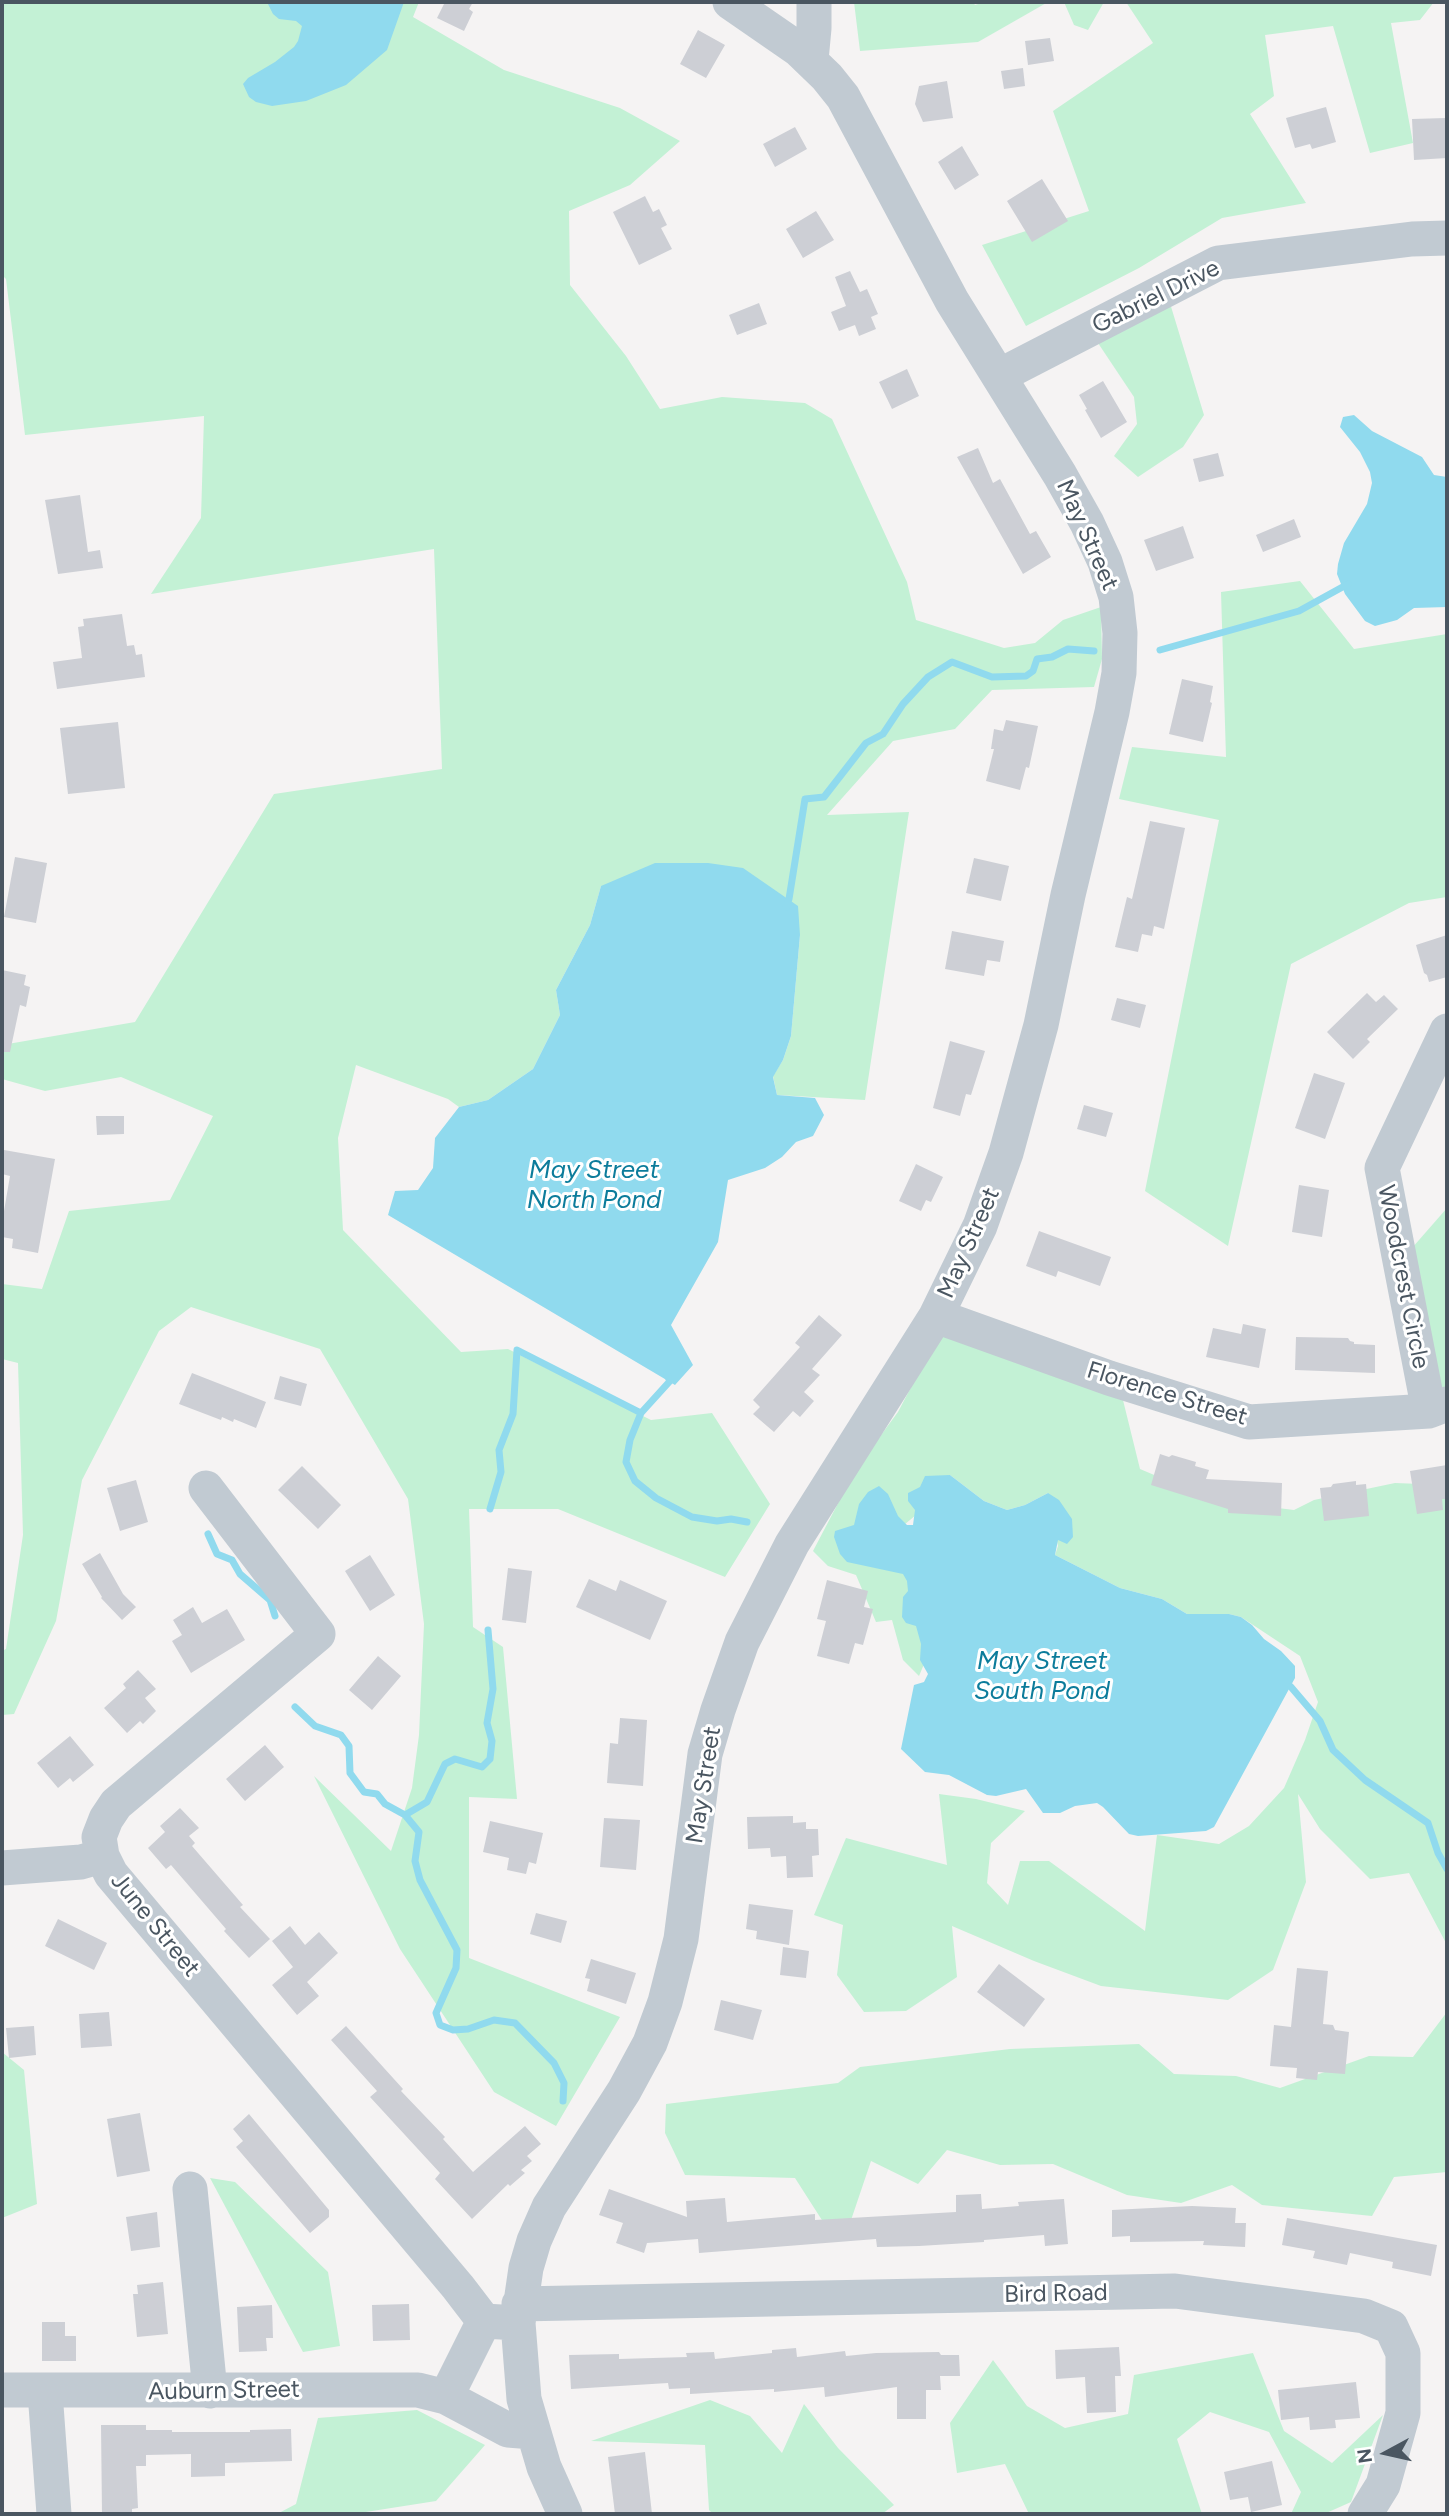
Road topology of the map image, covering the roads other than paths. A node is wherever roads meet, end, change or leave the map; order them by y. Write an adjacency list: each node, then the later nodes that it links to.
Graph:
1 (730, 2): 3 (street, May Street)
2 (814, 2): 3 (street)
3 (811, 60): 5 (street, May Street)
4 (1447, 238): 5 (street, Gabriel Drive)
5 (999, 376): 7 (street, May Street)
6 (1447, 1031): 8 (street, Woodcrest Circle)
7 (936, 1316): 8 (street, Florence Street); 13 (street, May Street)
8 (1438, 1408)
9 (206, 1488): 10 (street, June Street)
10 (102, 1856): 11 (street); 13 (street, June Street)
11 (2, 1868)
12 (190, 2189): 15 (street)
13 (507, 2316): 17 (street); 18 (street, May Street); 21 (street, Bird Road)
14 (2, 2390): 16 (street, Auburn Street)
15 (210, 2391): 16 (street, Auburn Street); 17 (street, Auburn Street)
16 (45, 2392): 19 (street)
17 (446, 2396): 18 (street, Auburn Street)
18 (533, 2432): 20 (street, May Street)
19 (54, 2514)
20 (565, 2514)
21 (1365, 2514)

